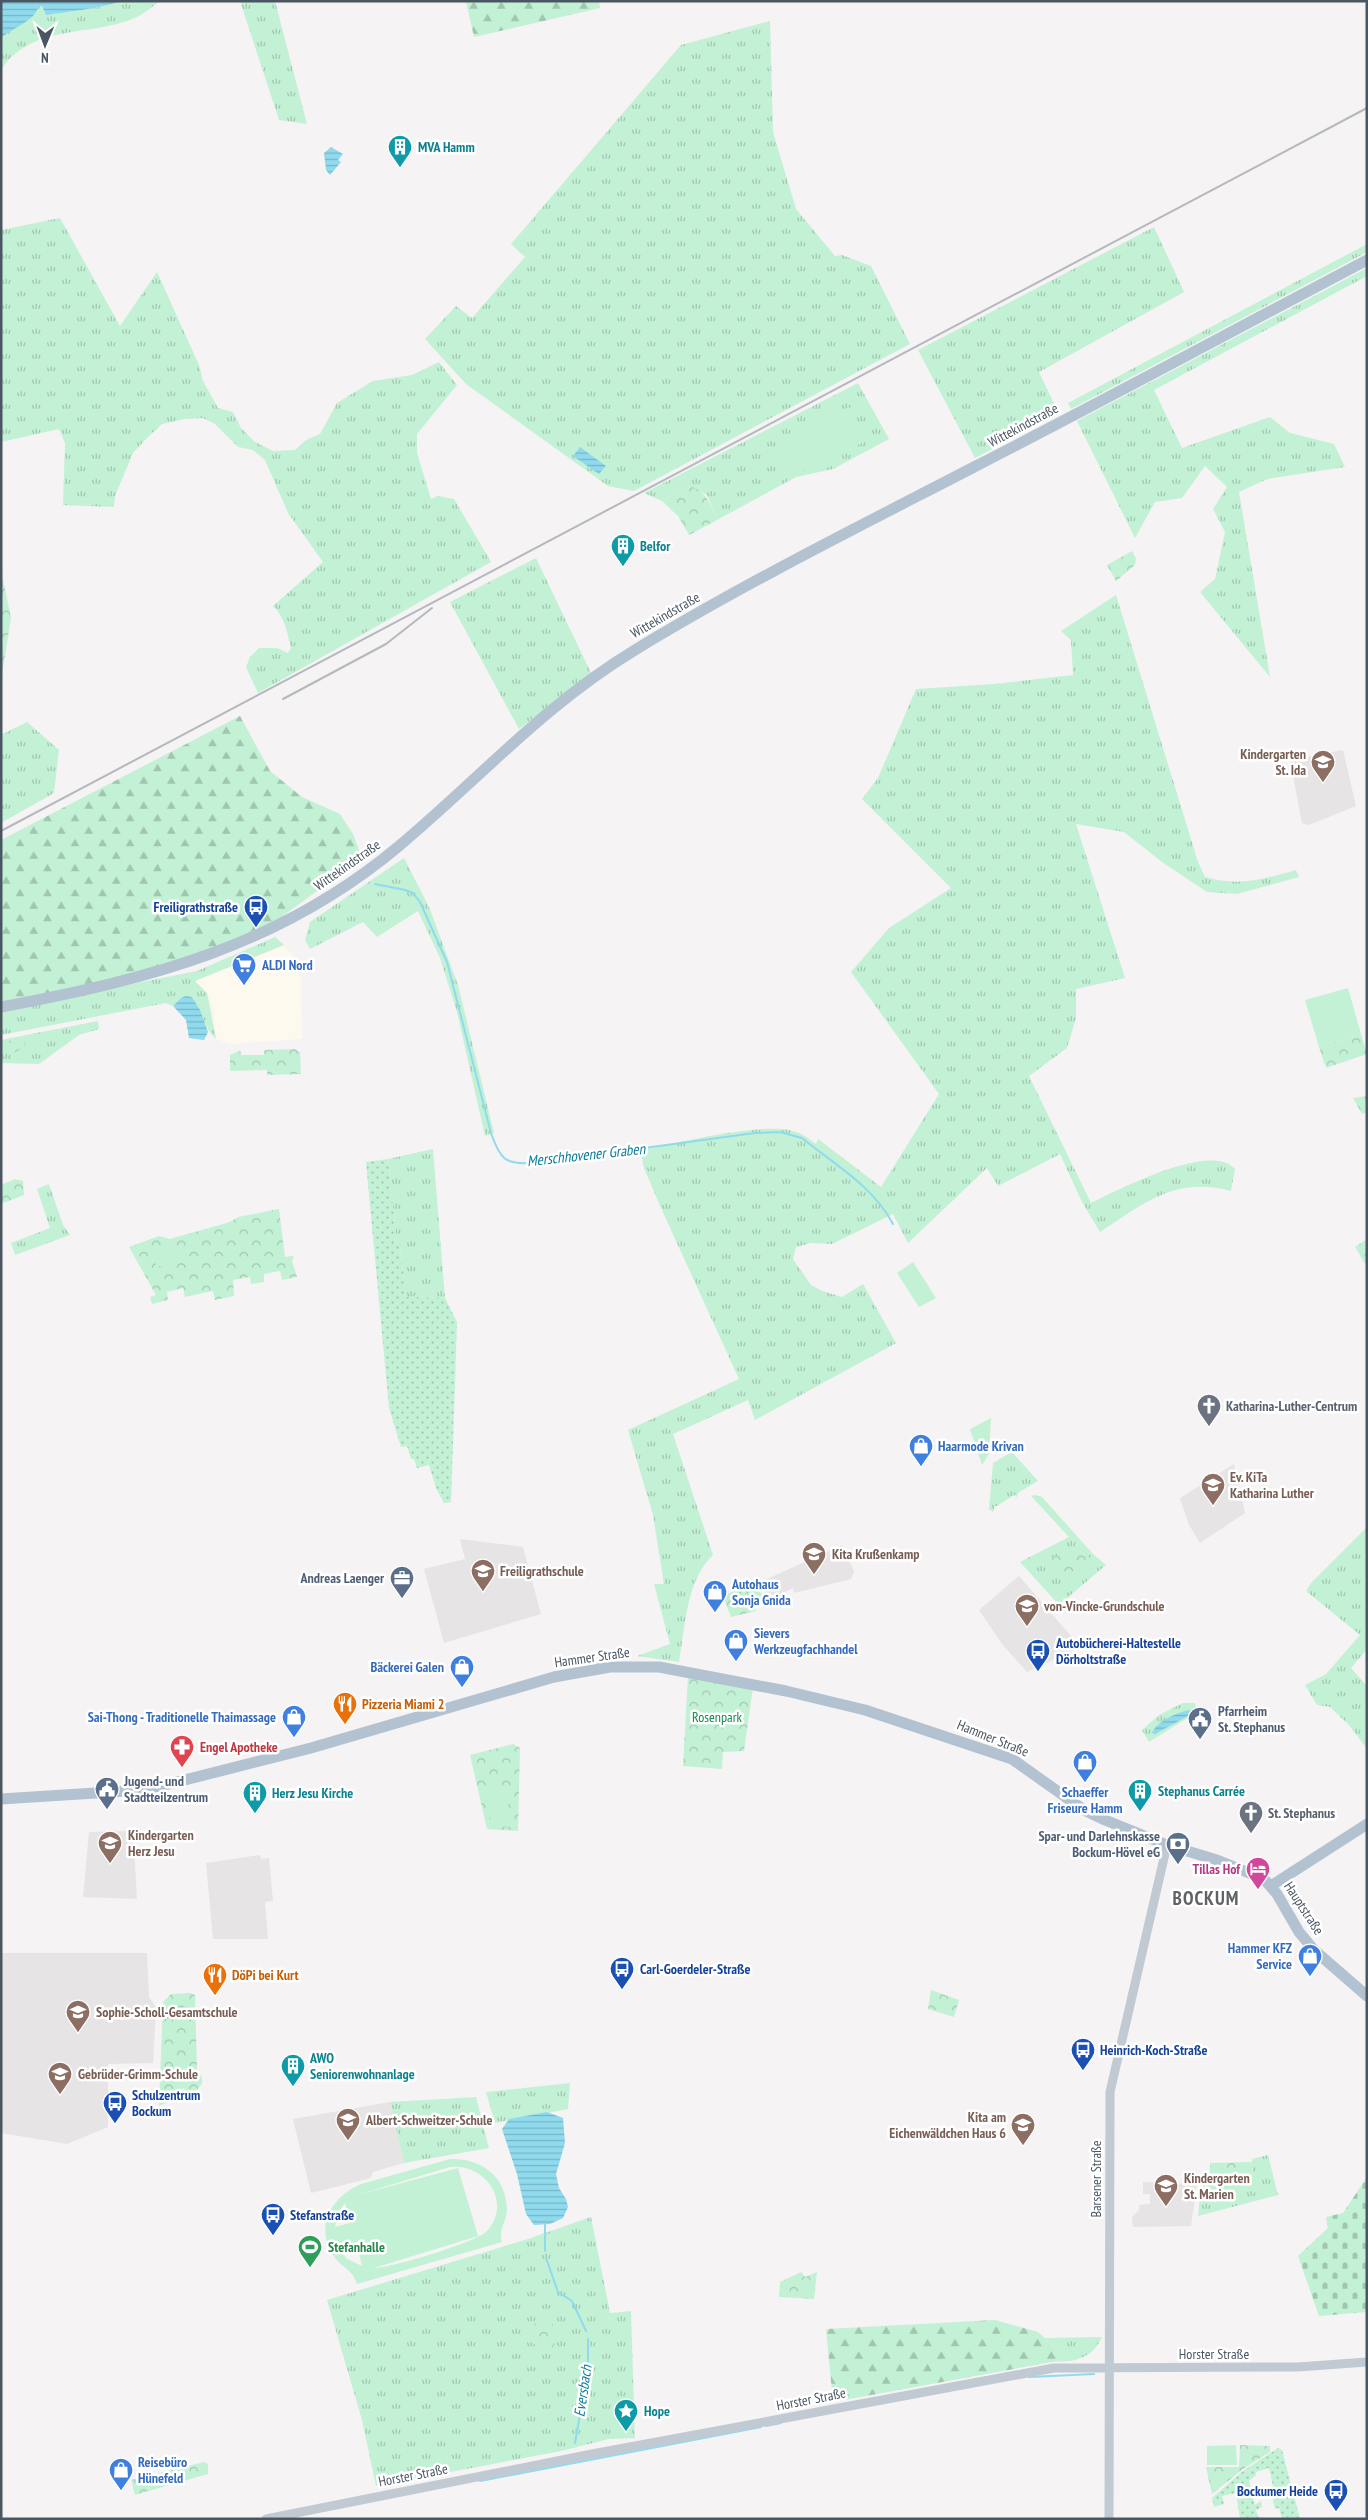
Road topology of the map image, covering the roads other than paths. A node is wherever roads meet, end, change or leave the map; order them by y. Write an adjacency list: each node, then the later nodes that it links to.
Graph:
1 (1367, 260): 2 (main road, Wittekindstraße)
2 (1, 1006)
3 (1, 1799): 5 (main road, Hammer Straße)
4 (1367, 1824): 6 (main road)
5 (1167, 1845): 6 (main road, Hauptstraße); 9 (street, Barsener Straße)
6 (1271, 1886): 7 (main road, Hauptstraße)
7 (1367, 1996)
8 (1367, 2362): 9 (street, Horster Straße)
9 (1110, 2368): 10 (street, Horster Straße); 11 (street, Barsener Straße)
10 (266, 2519)
11 (1109, 2519)

